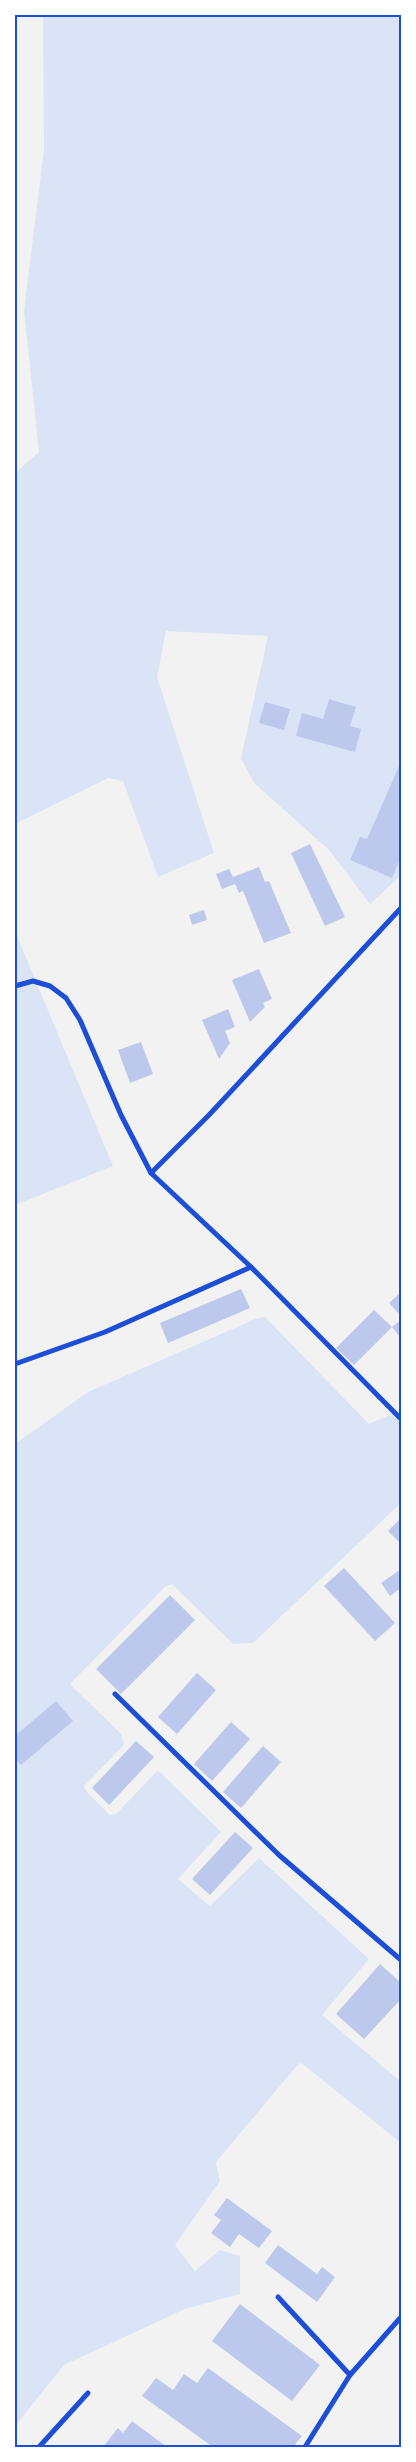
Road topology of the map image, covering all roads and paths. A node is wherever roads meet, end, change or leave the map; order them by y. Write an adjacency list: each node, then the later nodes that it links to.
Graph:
1 (401, 908): 3 (street)
2 (15, 986): 3 (street)
3 (151, 1173): 4 (street)
4 (251, 1267): 5 (street); 6 (street)
5 (15, 1364)
6 (401, 1419)
7 (115, 1694): 8 (street)
8 (401, 1960)
9 (278, 2296): 11 (street)
10 (401, 2317): 11 (street)
11 (350, 2375): 14 (street)
12 (88, 2392): 13 (street)
13 (39, 2447)
14 (305, 2447)

